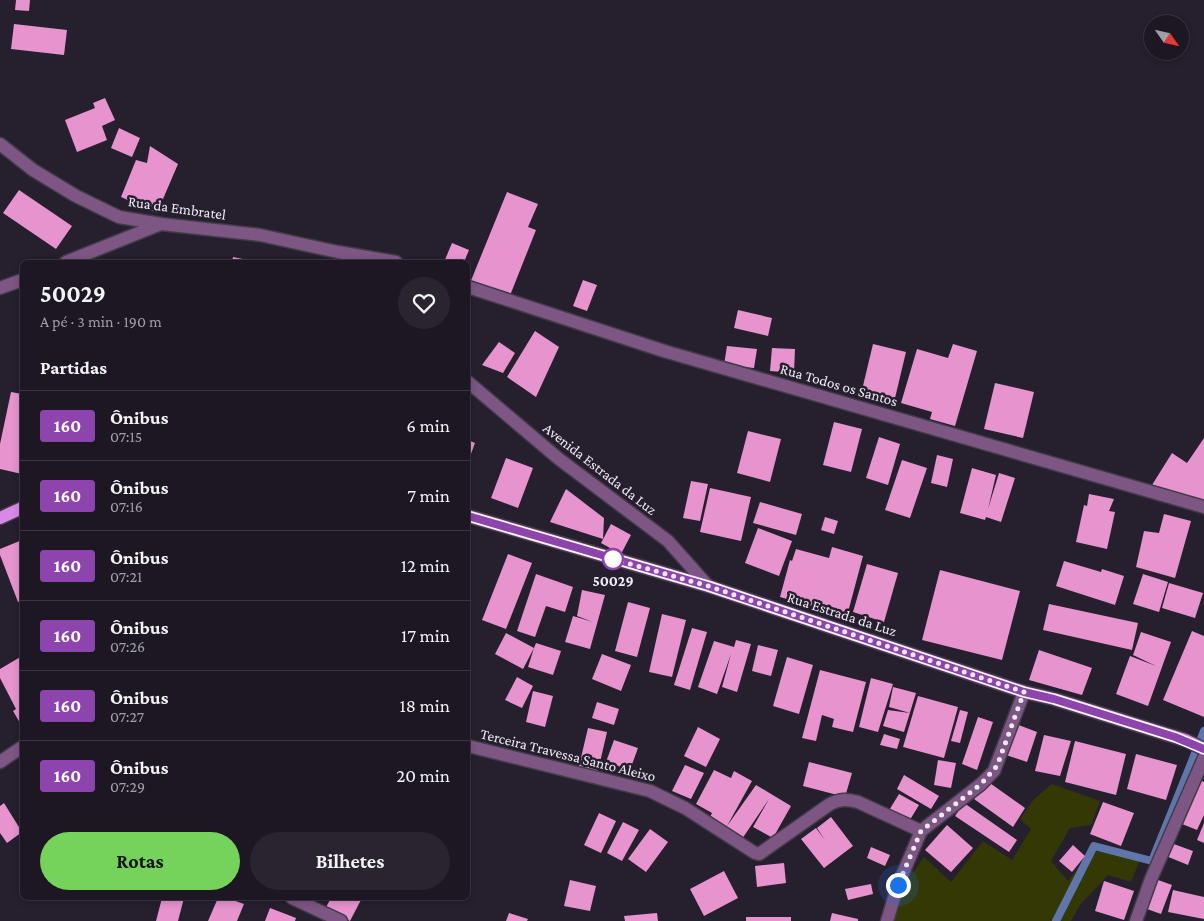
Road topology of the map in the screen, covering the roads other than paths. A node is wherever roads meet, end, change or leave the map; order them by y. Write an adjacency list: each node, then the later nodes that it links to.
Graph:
1 (0, 144): 2 (street, Rua da Embratel)
2 (161, 224): 3 (street, Rua da Embratel); 4 (street)
3 (338, 252): 5 (street); 6 (street)
4 (71, 260)
5 (346, 260)
6 (384, 260)
7 (20, 281): 8 (street)
8 (0, 288)
9 (470, 288): 11 (street, Rua Todos os Santos)
10 (470, 384): 15 (street, Avenida Estrada da Luz)
11 (1204, 506)
12 (20, 509): 14 (main road)
13 (470, 517): 15 (main road, Rua Estrada da Luz)
14 (0, 518)
15 (708, 586): 16 (main road, Rua Estrada da Luz)
16 (1024, 692): 19 (main road, Rua Estrada da Luz); 22 (street)
17 (470, 746): 22 (street, Terceira Travessa Santo Aleixo)
18 (20, 748): 21 (street)
19 (1204, 749)
20 (1204, 758): 26 (street)
21 (0, 762)
22 (921, 831): 25 (street)
23 (296, 900): 24 (street)
24 (341, 921)
25 (887, 921)
26 (1136, 921)

